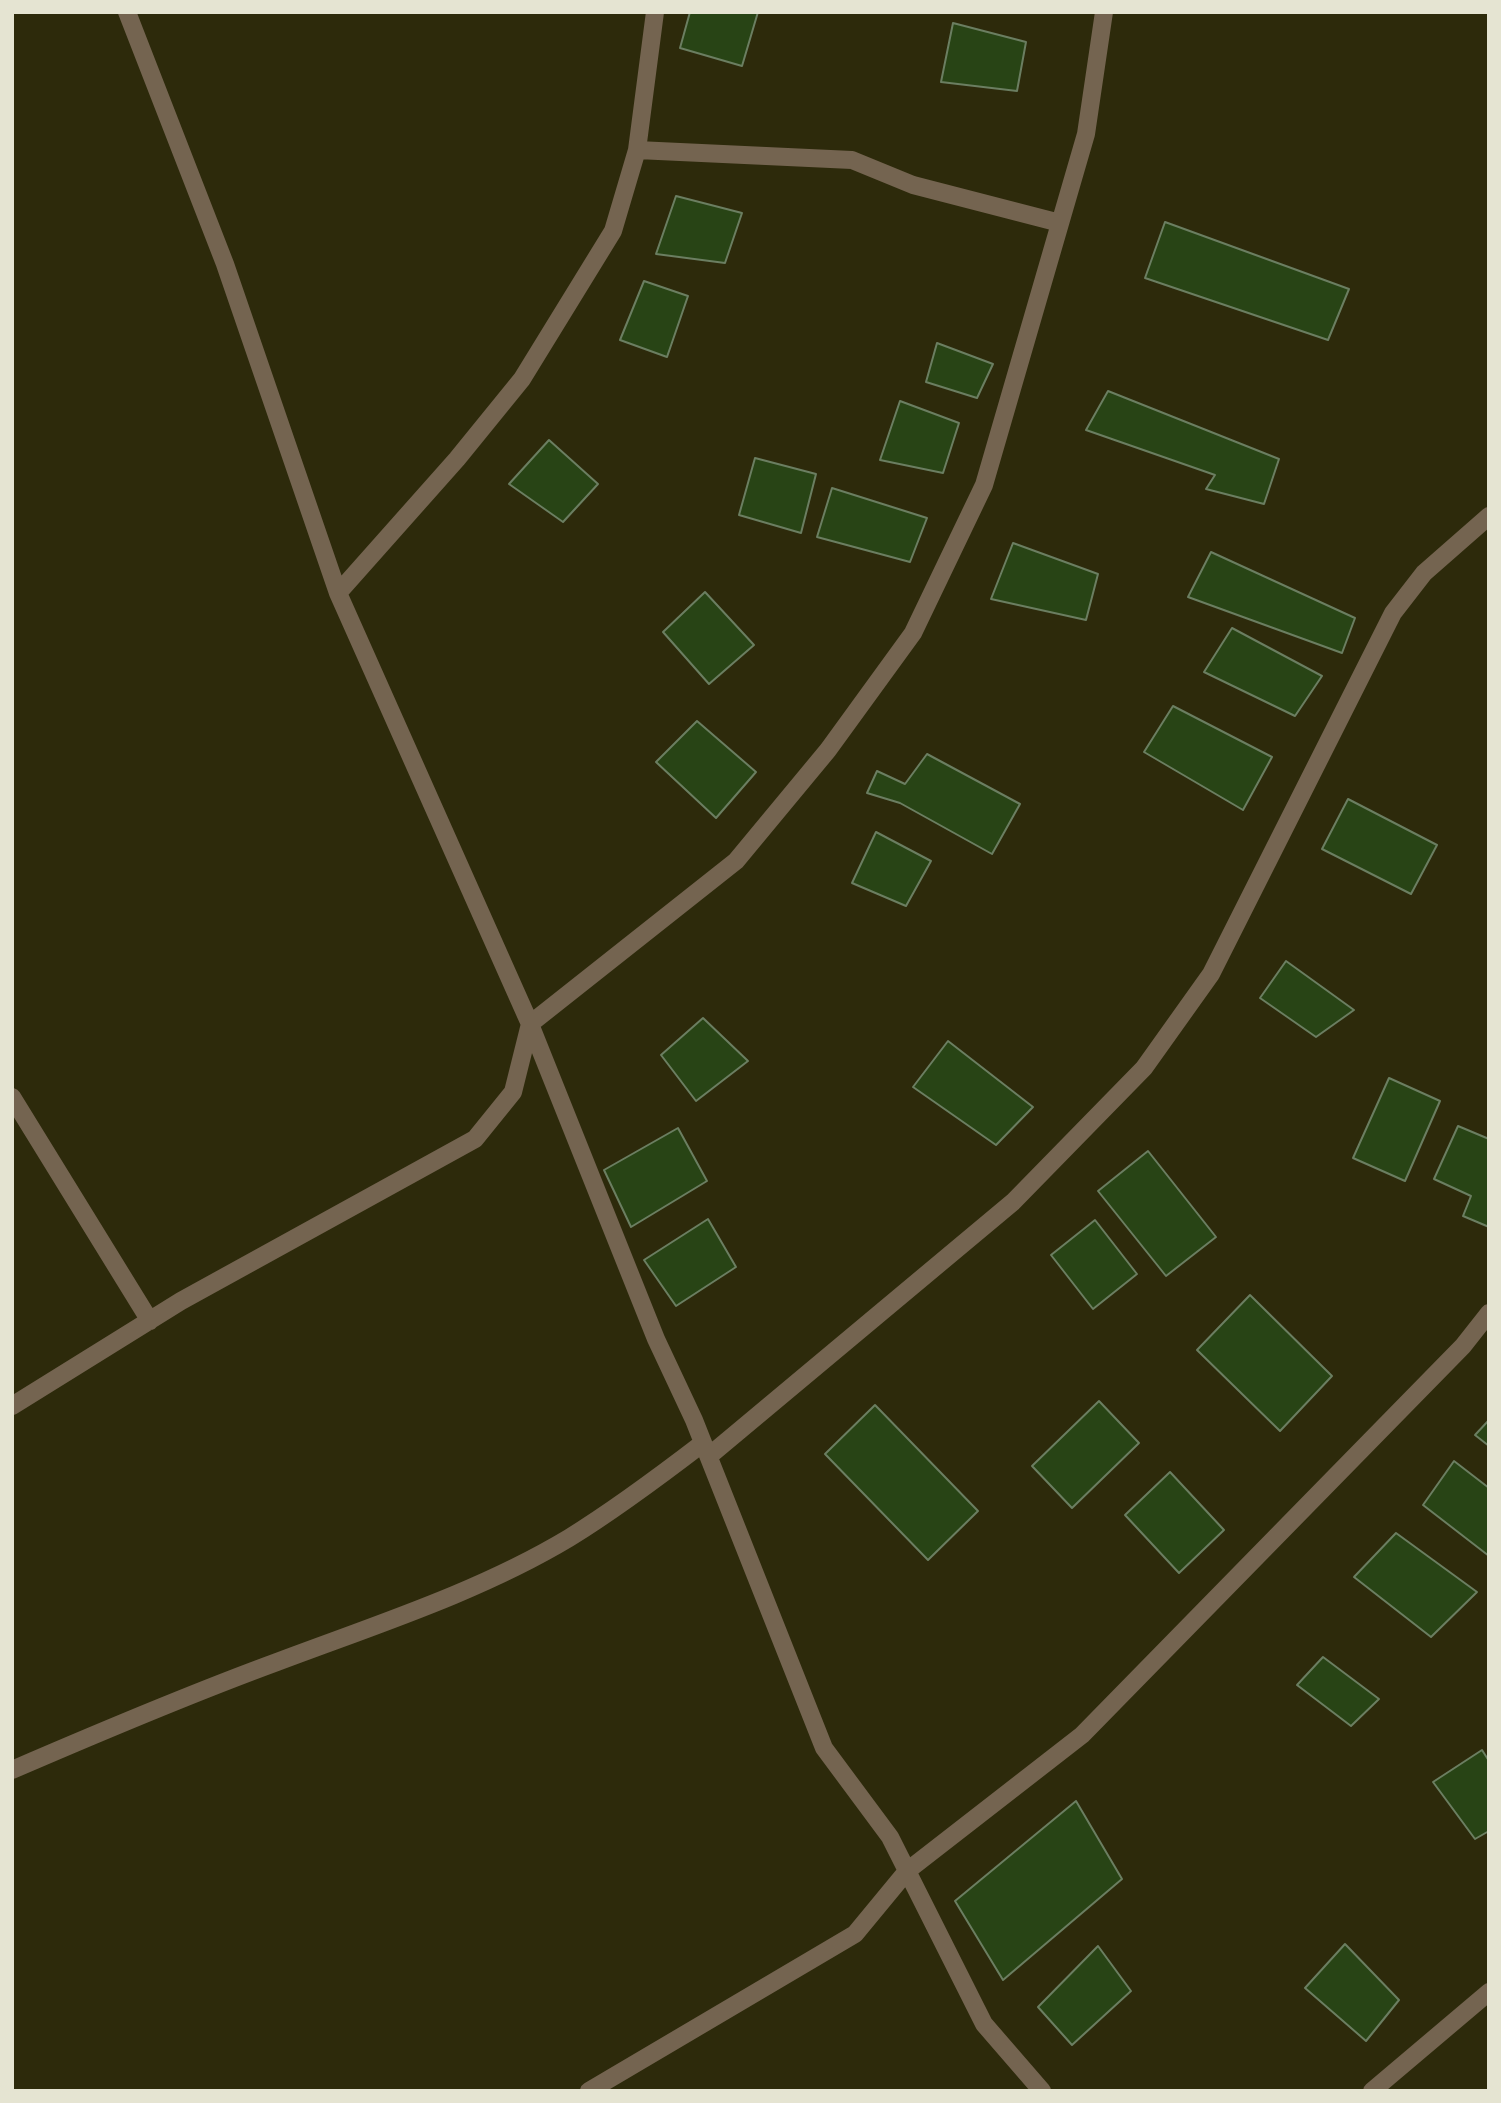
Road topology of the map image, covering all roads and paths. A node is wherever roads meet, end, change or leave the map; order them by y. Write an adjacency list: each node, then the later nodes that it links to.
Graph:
1 (127, 12): 7 (street)
2 (655, 12): 4 (street)
3 (1104, 12): 5 (street)
4 (637, 150): 5 (street); 7 (street)
5 (1060, 223): 8 (street)
6 (1489, 516): 13 (street)
7 (338, 593): 8 (street)
8 (530, 1024): 11 (street); 13 (street)
9 (12, 1097): 11 (street)
10 (1489, 1313): 15 (street)
11 (150, 1321): 12 (street)
12 (12, 1406)
13 (706, 1450): 14 (street); 15 (street)
14 (12, 1770)
15 (907, 1871): 17 (street); 18 (street)
16 (1489, 1992): 19 (street)
17 (589, 2091)
18 (1042, 2091)
19 (1372, 2091)

